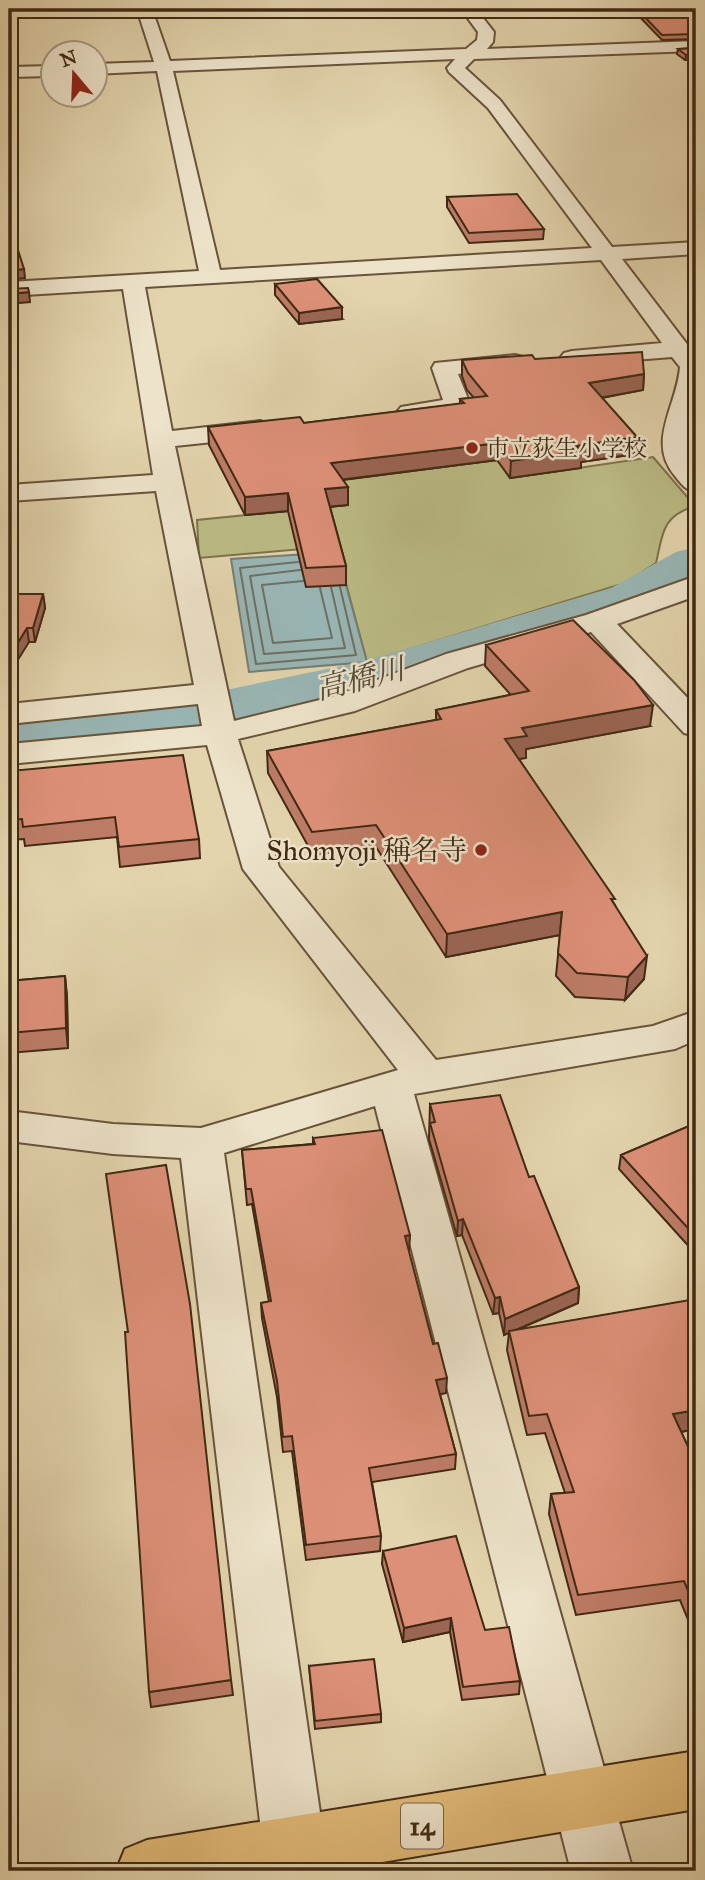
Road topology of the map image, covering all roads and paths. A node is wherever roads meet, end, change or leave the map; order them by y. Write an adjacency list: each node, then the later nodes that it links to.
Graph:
1 (144, 9): 5 (street)
2 (468, 9): 4 (street)
3 (696, 46): 4 (street)
4 (470, 54): 5 (street); 10 (street)
5 (164, 66): 6 (street); 11 (street)
6 (108, 68)
7 (38, 71): 8 (street)
8 (9, 72)
9 (696, 248): 10 (street)
10 (605, 254): 11 (street); 14 (street)
11 (211, 276): 12 (street)
12 (133, 281): 13 (street); 17 (street)
13 (9, 289)
14 (678, 349): 15 (street); 18 (street)
15 (391, 414)
16 (283, 426): 17 (street)
17 (161, 440): 19 (street)
18 (686, 454): 20 (street)
19 (168, 482): 21 (street); 24 (street)
20 (696, 484)
21 (9, 493)
22 (696, 585): 23 (street)
23 (597, 621): 26 (street); 27 (street)
24 (212, 693): 25 (street); 27 (street)
25 (9, 714)
26 (696, 726)
27 (220, 734): 28 (street); 30 (street)
28 (9, 754)
29 (696, 1024): 30 (street)
30 (408, 1081): 32 (street); 34 (street)
31 (9, 1126): 32 (street)
32 (201, 1144): 35 (street)
33 (696, 1780): 34 (main road, 14)
34 (583, 1799): 35 (main road, 14); 37 (street)
35 (294, 1847): 36 (main road, 14)
36 (147, 1871)
37 (602, 1871)

